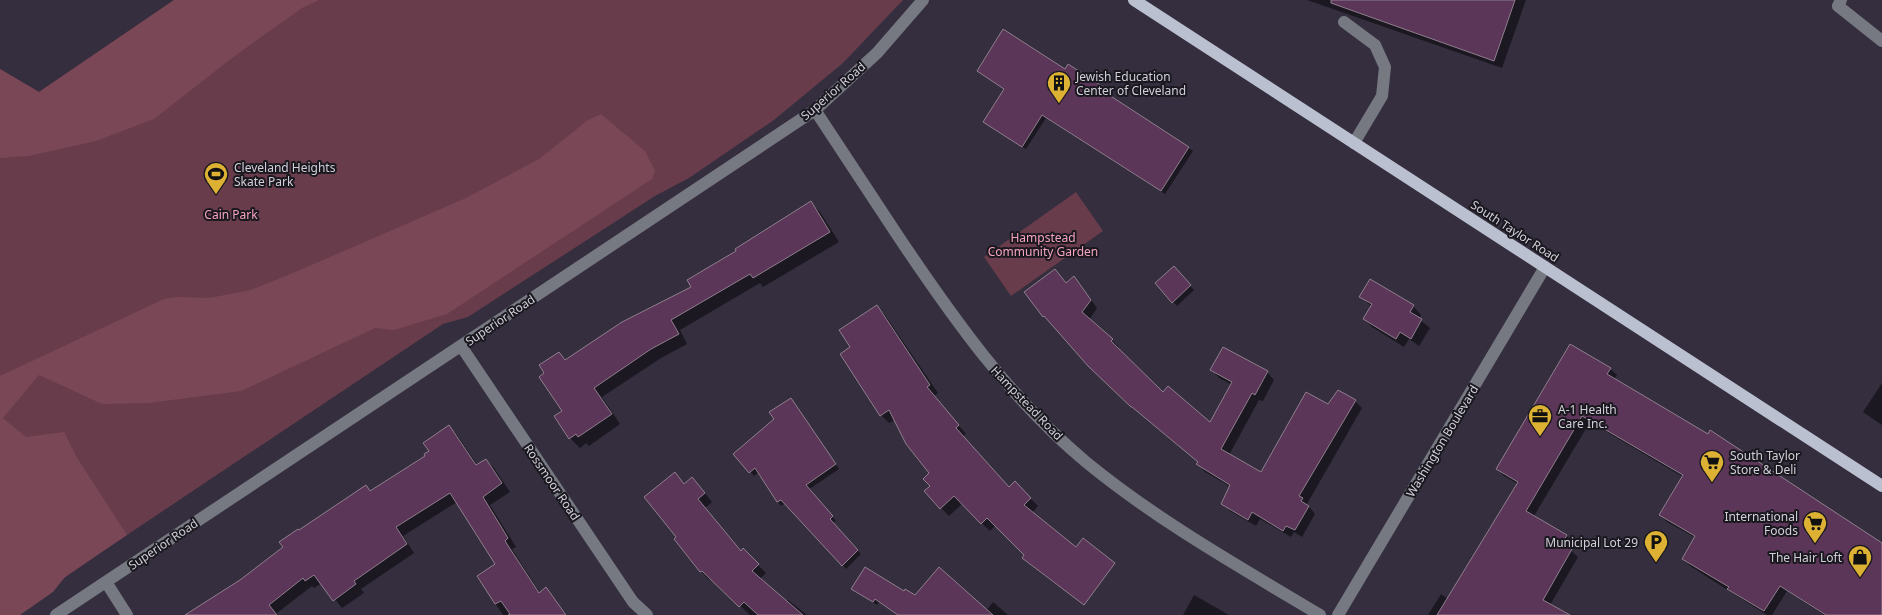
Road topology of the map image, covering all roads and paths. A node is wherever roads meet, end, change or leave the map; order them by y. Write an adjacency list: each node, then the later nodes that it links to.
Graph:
1 (923, 0): 6 (street, Superior Road)
2 (1134, 0): 7 (main road, South Taylor Road)
3 (1840, 3): 5 (street)
4 (1344, 22): 7 (street)
5 (1882, 41)
6 (815, 110): 9 (street, Superior Road); 15 (street, Hampstead Road)
7 (1354, 143): 8 (main road, South Taylor Road)
8 (1545, 267): 10 (main road, South Taylor Road); 16 (street, Washington Boulevard)
9 (460, 346): 11 (street, Superior Road); 14 (street, Rossmoor Road)
10 (1882, 486)
11 (106, 582): 12 (street, Superior Road); 13 (street)
12 (56, 615)
13 (128, 615)
14 (647, 615)
15 (1320, 615)
16 (1338, 615)

